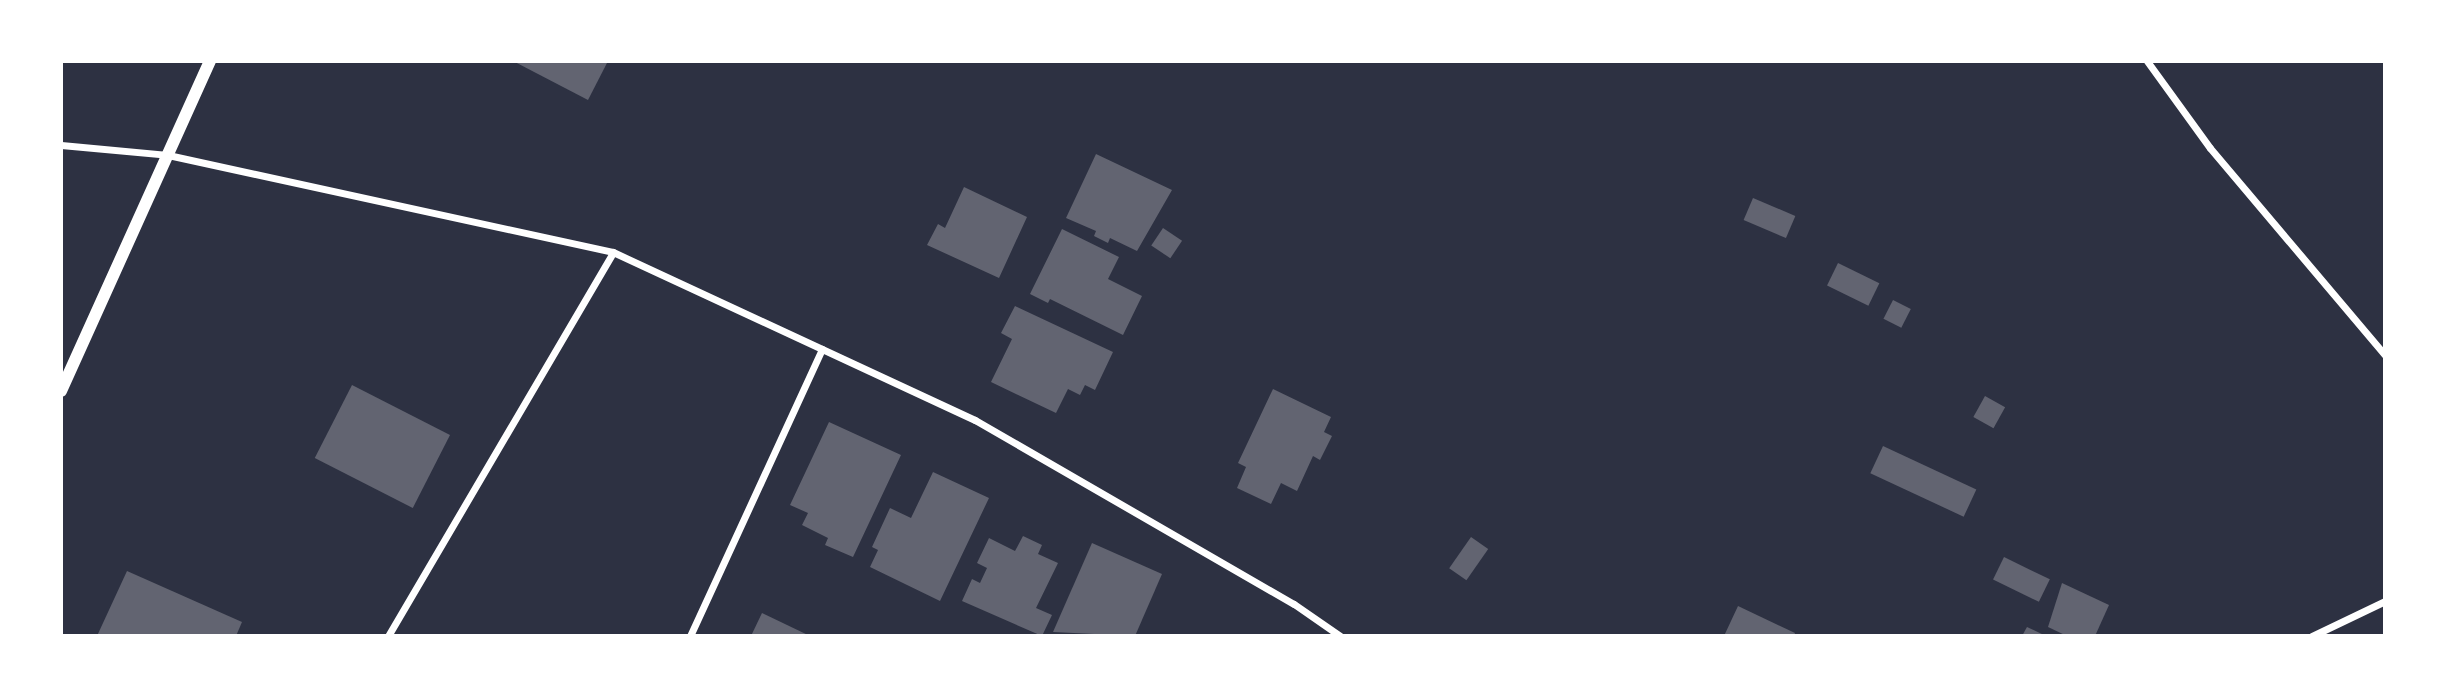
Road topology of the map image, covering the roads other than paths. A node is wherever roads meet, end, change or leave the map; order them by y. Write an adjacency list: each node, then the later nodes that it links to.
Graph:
1 (210, 61): 4 (street)
2 (2147, 61): 7 (street)
3 (61, 145): 4 (street)
4 (168, 155): 5 (street); 8 (street)
5 (613, 252): 6 (street); 10 (street)
6 (822, 349): 11 (street); 12 (street)
7 (2385, 355)
8 (61, 391)
9 (2385, 601): 13 (street)
10 (388, 636)
11 (690, 636)
12 (1340, 636)
13 (2312, 636)

